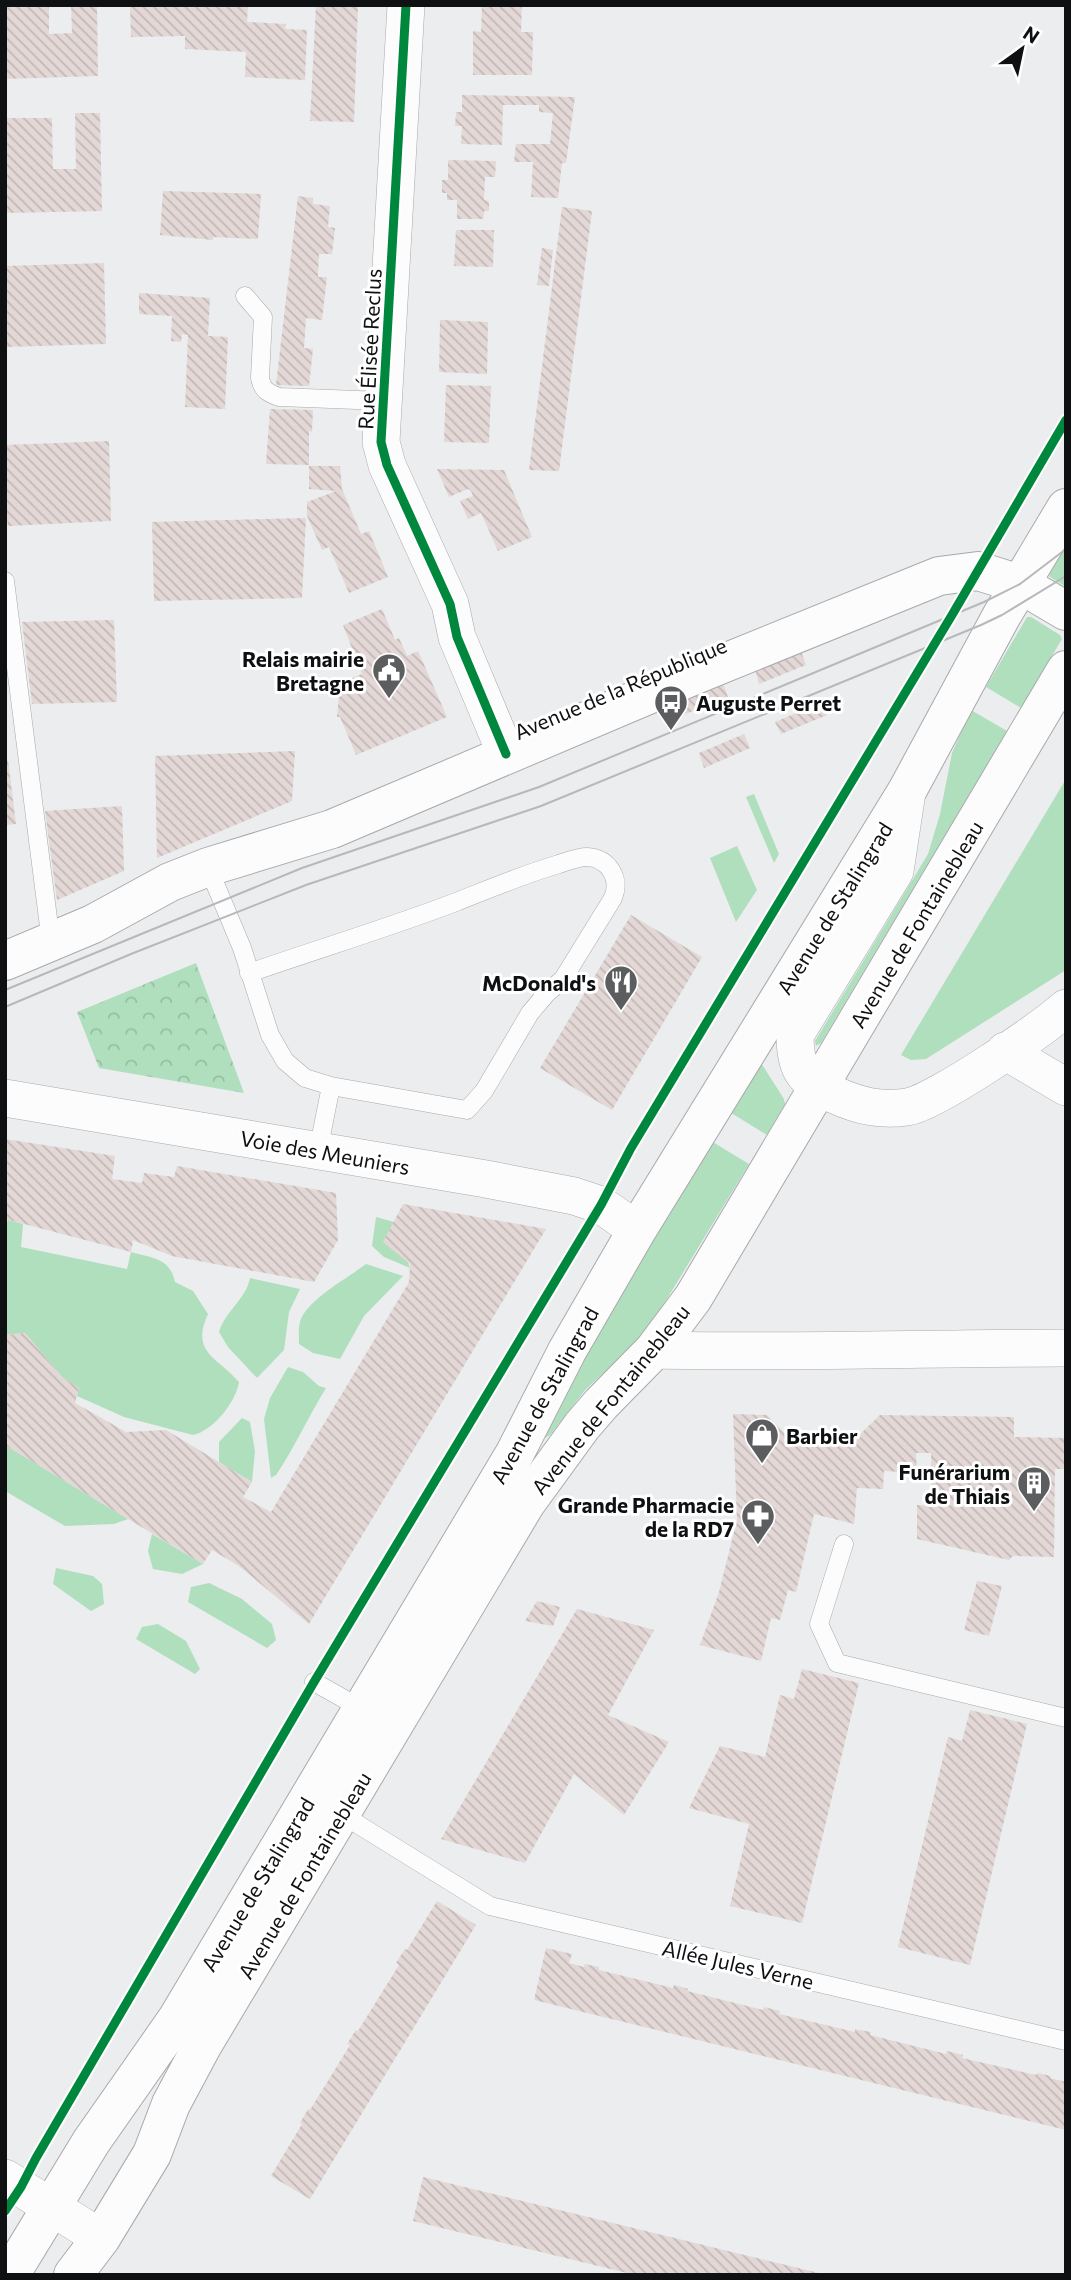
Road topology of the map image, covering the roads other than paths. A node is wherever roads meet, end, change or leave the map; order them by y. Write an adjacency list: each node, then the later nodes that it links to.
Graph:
1 (406, 5): 3 (street, Rue Élisée Reclus)
2 (245, 296): 3 (lane)
3 (383, 401): 9 (street, Rue Élisée Reclus)
4 (1066, 508): 6 (main road, Avenue de Stalingrad)
5 (5, 581): 12 (lane)
6 (1020, 584): 7 (main road, Avenue de la République); 9 (main road, Avenue de la République); 10 (main road, Avenue de Stalingrad)
7 (1066, 611)
8 (1066, 670): 20 (main road, Avenue de Fontainebleau)
9 (506, 754): 11 (main road, Avenue de la République)
10 (907, 791): 20 (street); 23 (main road, Avenue de Stalingrad)
11 (208, 867): 12 (main road, Avenue de la République); 14 (lane)
12 (51, 942): 13 (main road, Avenue de la République)
13 (5, 961)
14 (250, 973): 18 (lane); 18 (lane)
15 (1066, 1008): 16 (street)
16 (1004, 1051): 17 (street); 19 (street); 20 (street)
17 (1066, 1059)
18 (331, 1086): 22 (lane)
19 (1066, 1087)
20 (818, 1088): 25 (main road, Avenue de Fontainebleau)
21 (5, 1098): 22 (street, Voie des Meuniers)
22 (318, 1151): 23 (street, Voie des Meuniers)
23 (637, 1230): 28 (main road, Avenue de Stalingrad)
24 (1066, 1348): 25 (street)
25 (654, 1350): 30 (main road, Avenue de Fontainebleau)
26 (844, 1544): 29 (lane)
27 (314, 1682): 28 (lane)
28 (362, 1709): 33 (main road, Avenue de Stalingrad)
29 (1066, 1718)
30 (341, 1814): 31 (lane, Allée Jules Verne); 34 (main road, Avenue de Fontainebleau)
31 (1066, 2041)
32 (5, 2178): 33 (street)
33 (53, 2207): 34 (street); 35 (main road, Avenue de Stalingrad)
34 (102, 2238): 36 (main road, Avenue de Fontainebleau)
35 (10, 2275)
36 (73, 2275)

